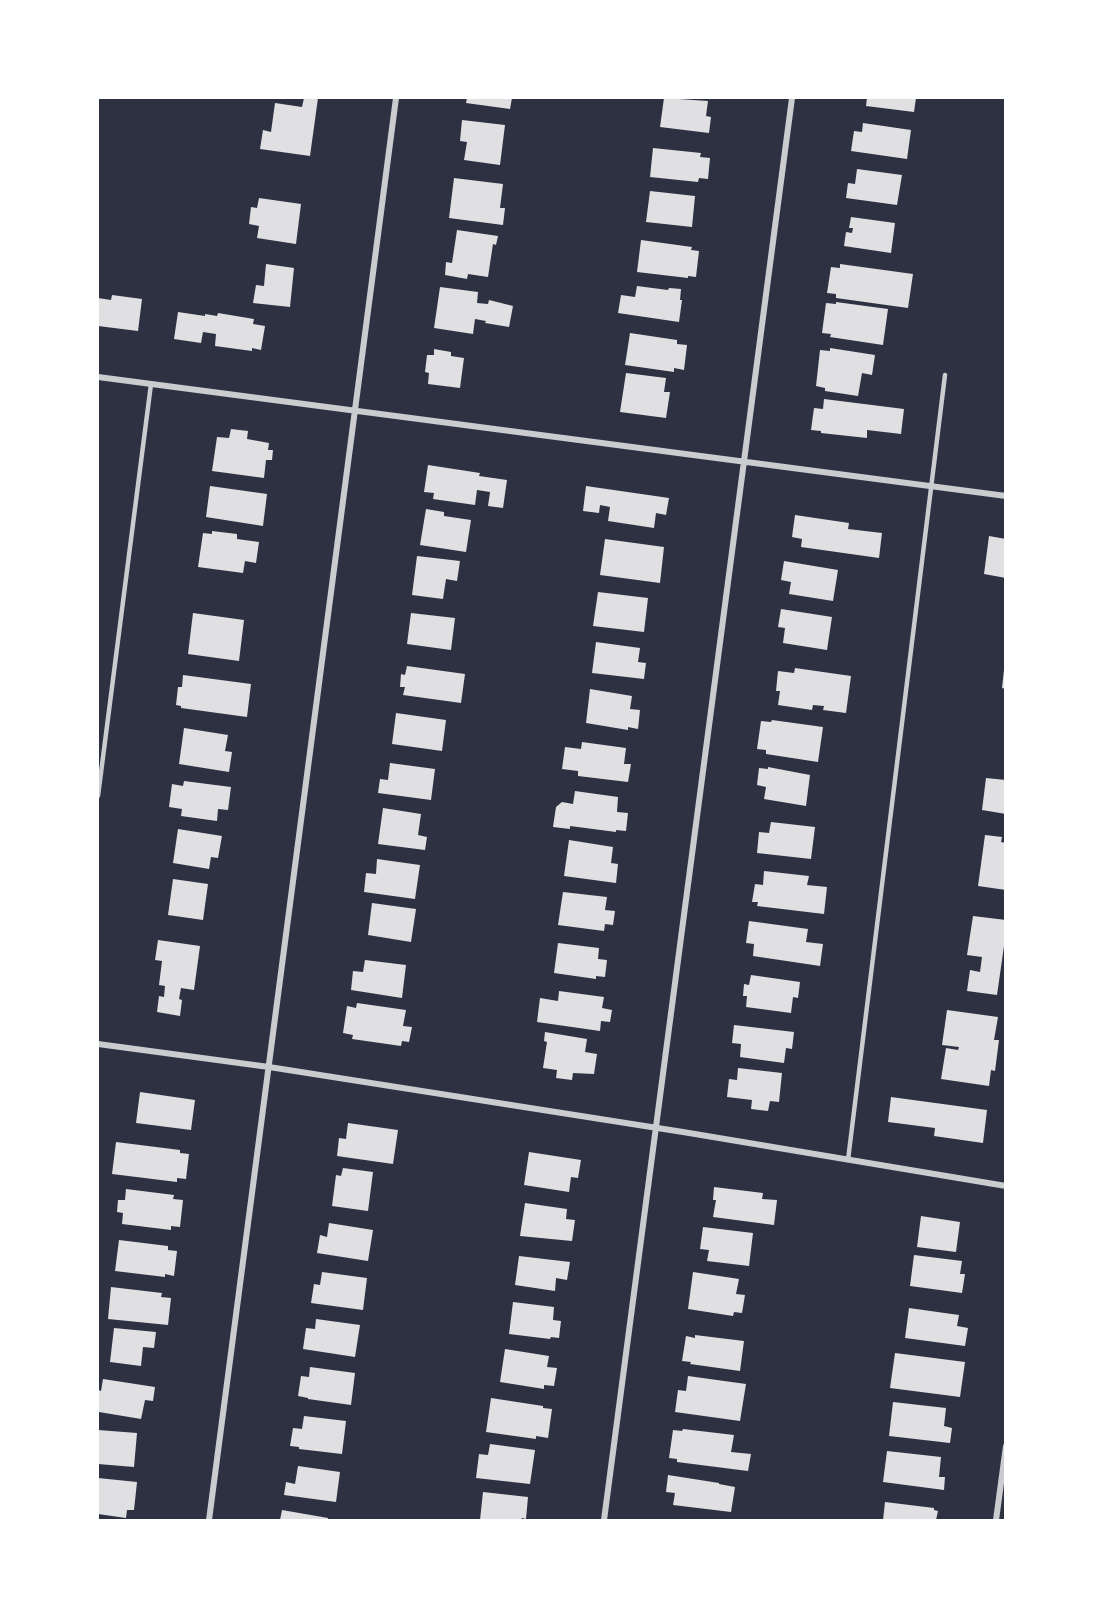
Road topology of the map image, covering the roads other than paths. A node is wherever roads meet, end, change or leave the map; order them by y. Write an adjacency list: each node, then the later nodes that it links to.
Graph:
1 (396, 98): 6 (street)
2 (792, 98): 7 (street)
3 (945, 375): 8 (lane)
4 (98, 377): 5 (street)
5 (151, 384): 6 (street); 10 (lane)
6 (355, 411): 7 (street); 12 (street)
7 (745, 462): 8 (street); 13 (street)
8 (931, 486): 9 (street); 14 (lane)
9 (1005, 495)
10 (98, 796)
11 (98, 1044): 12 (street)
12 (269, 1067): 13 (street); 17 (street)
13 (657, 1128): 14 (street); 18 (street)
14 (848, 1160): 15 (street)
15 (1005, 1186)
16 (1005, 1446): 19 (street)
17 (209, 1521)
18 (604, 1521)
19 (996, 1521)

